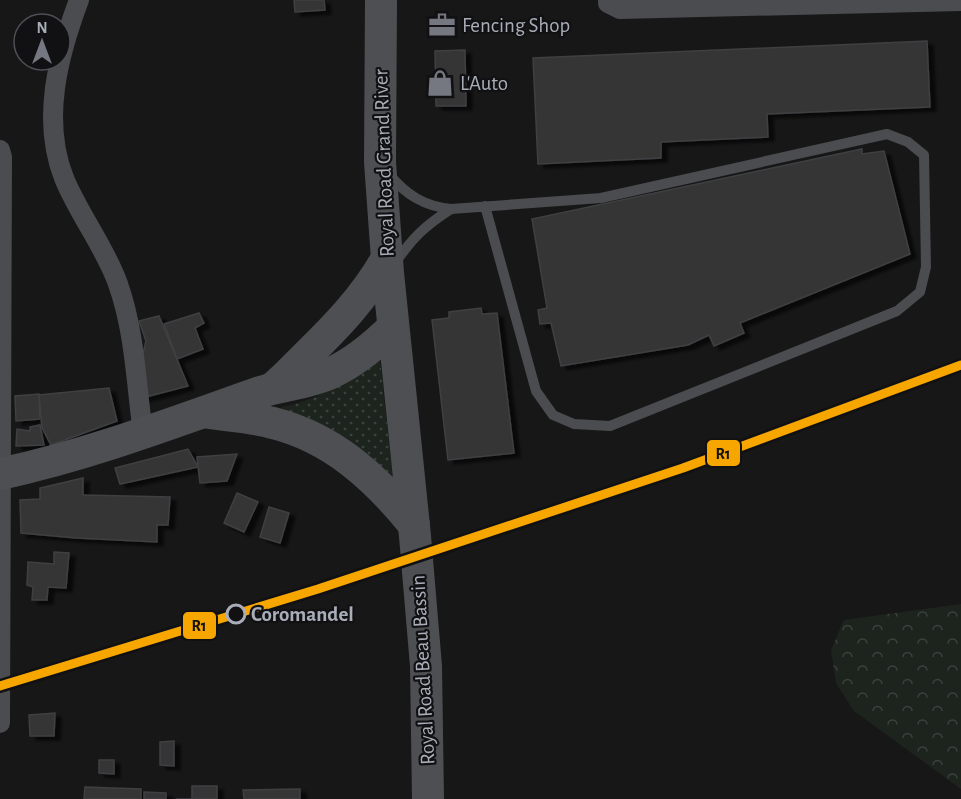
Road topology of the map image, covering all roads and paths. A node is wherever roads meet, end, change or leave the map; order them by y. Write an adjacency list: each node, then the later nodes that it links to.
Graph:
1 (79, 0): 14 (street)
2 (381, 0): 6 (main road, Royal Road Grand River)
3 (608, 0): 4 (street)
4 (961, 1)
5 (0, 150): 15 (street)
6 (380, 162): 8 (lane); 9 (main road, Royal Road Grand River)
7 (485, 206): 7 (lane); 8 (lane)
8 (451, 209): 9 (lane)
9 (388, 266): 10 (main road, Royal Road Grand River); 11 (main road)
10 (393, 327): 11 (main road); 12 (main road); 16 (main road, Royal Road Beau Bassin)
11 (327, 337): 12 (main road)
12 (274, 387): 13 (main road)
13 (203, 412): 14 (main road); 16 (main road)
14 (143, 433): 15 (main road)
15 (0, 474): 17 (street)
16 (414, 530): 20 (main road, Royal Road Beau Bassin)
17 (0, 669): 18 (street)
18 (0, 712): 19 (street)
19 (0, 723)
20 (428, 799)

